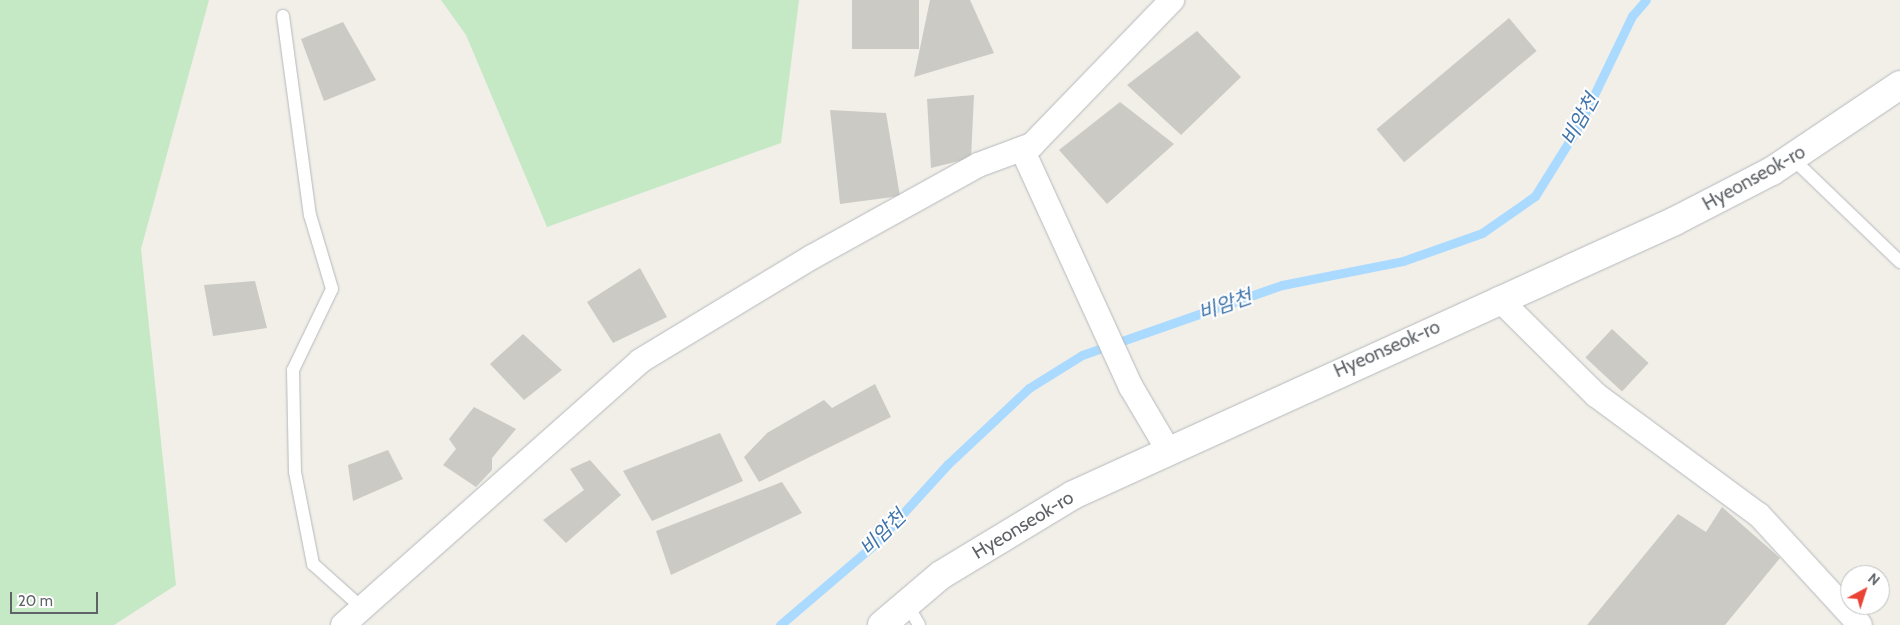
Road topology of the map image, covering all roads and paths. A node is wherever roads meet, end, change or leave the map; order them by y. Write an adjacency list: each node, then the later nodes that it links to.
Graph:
1 (1166, 3): 4 (street)
2 (283, 16): 9 (lane)
3 (1900, 84): 5 (street, Hyeonseok-ro)
4 (1022, 149): 8 (street); 9 (street)
5 (1792, 158): 6 (lane); 7 (street, Hyeonseok-ro)
6 (1900, 262)
7 (1499, 299): 8 (street, Hyeonseok-ro); 13 (street)
8 (1167, 448): 10 (street, Hyeonseok-ro)
9 (362, 608): 11 (street)
10 (913, 614): 12 (street, Hyeonseok-ro)
11 (343, 625)
12 (882, 625)
13 (1860, 625)

